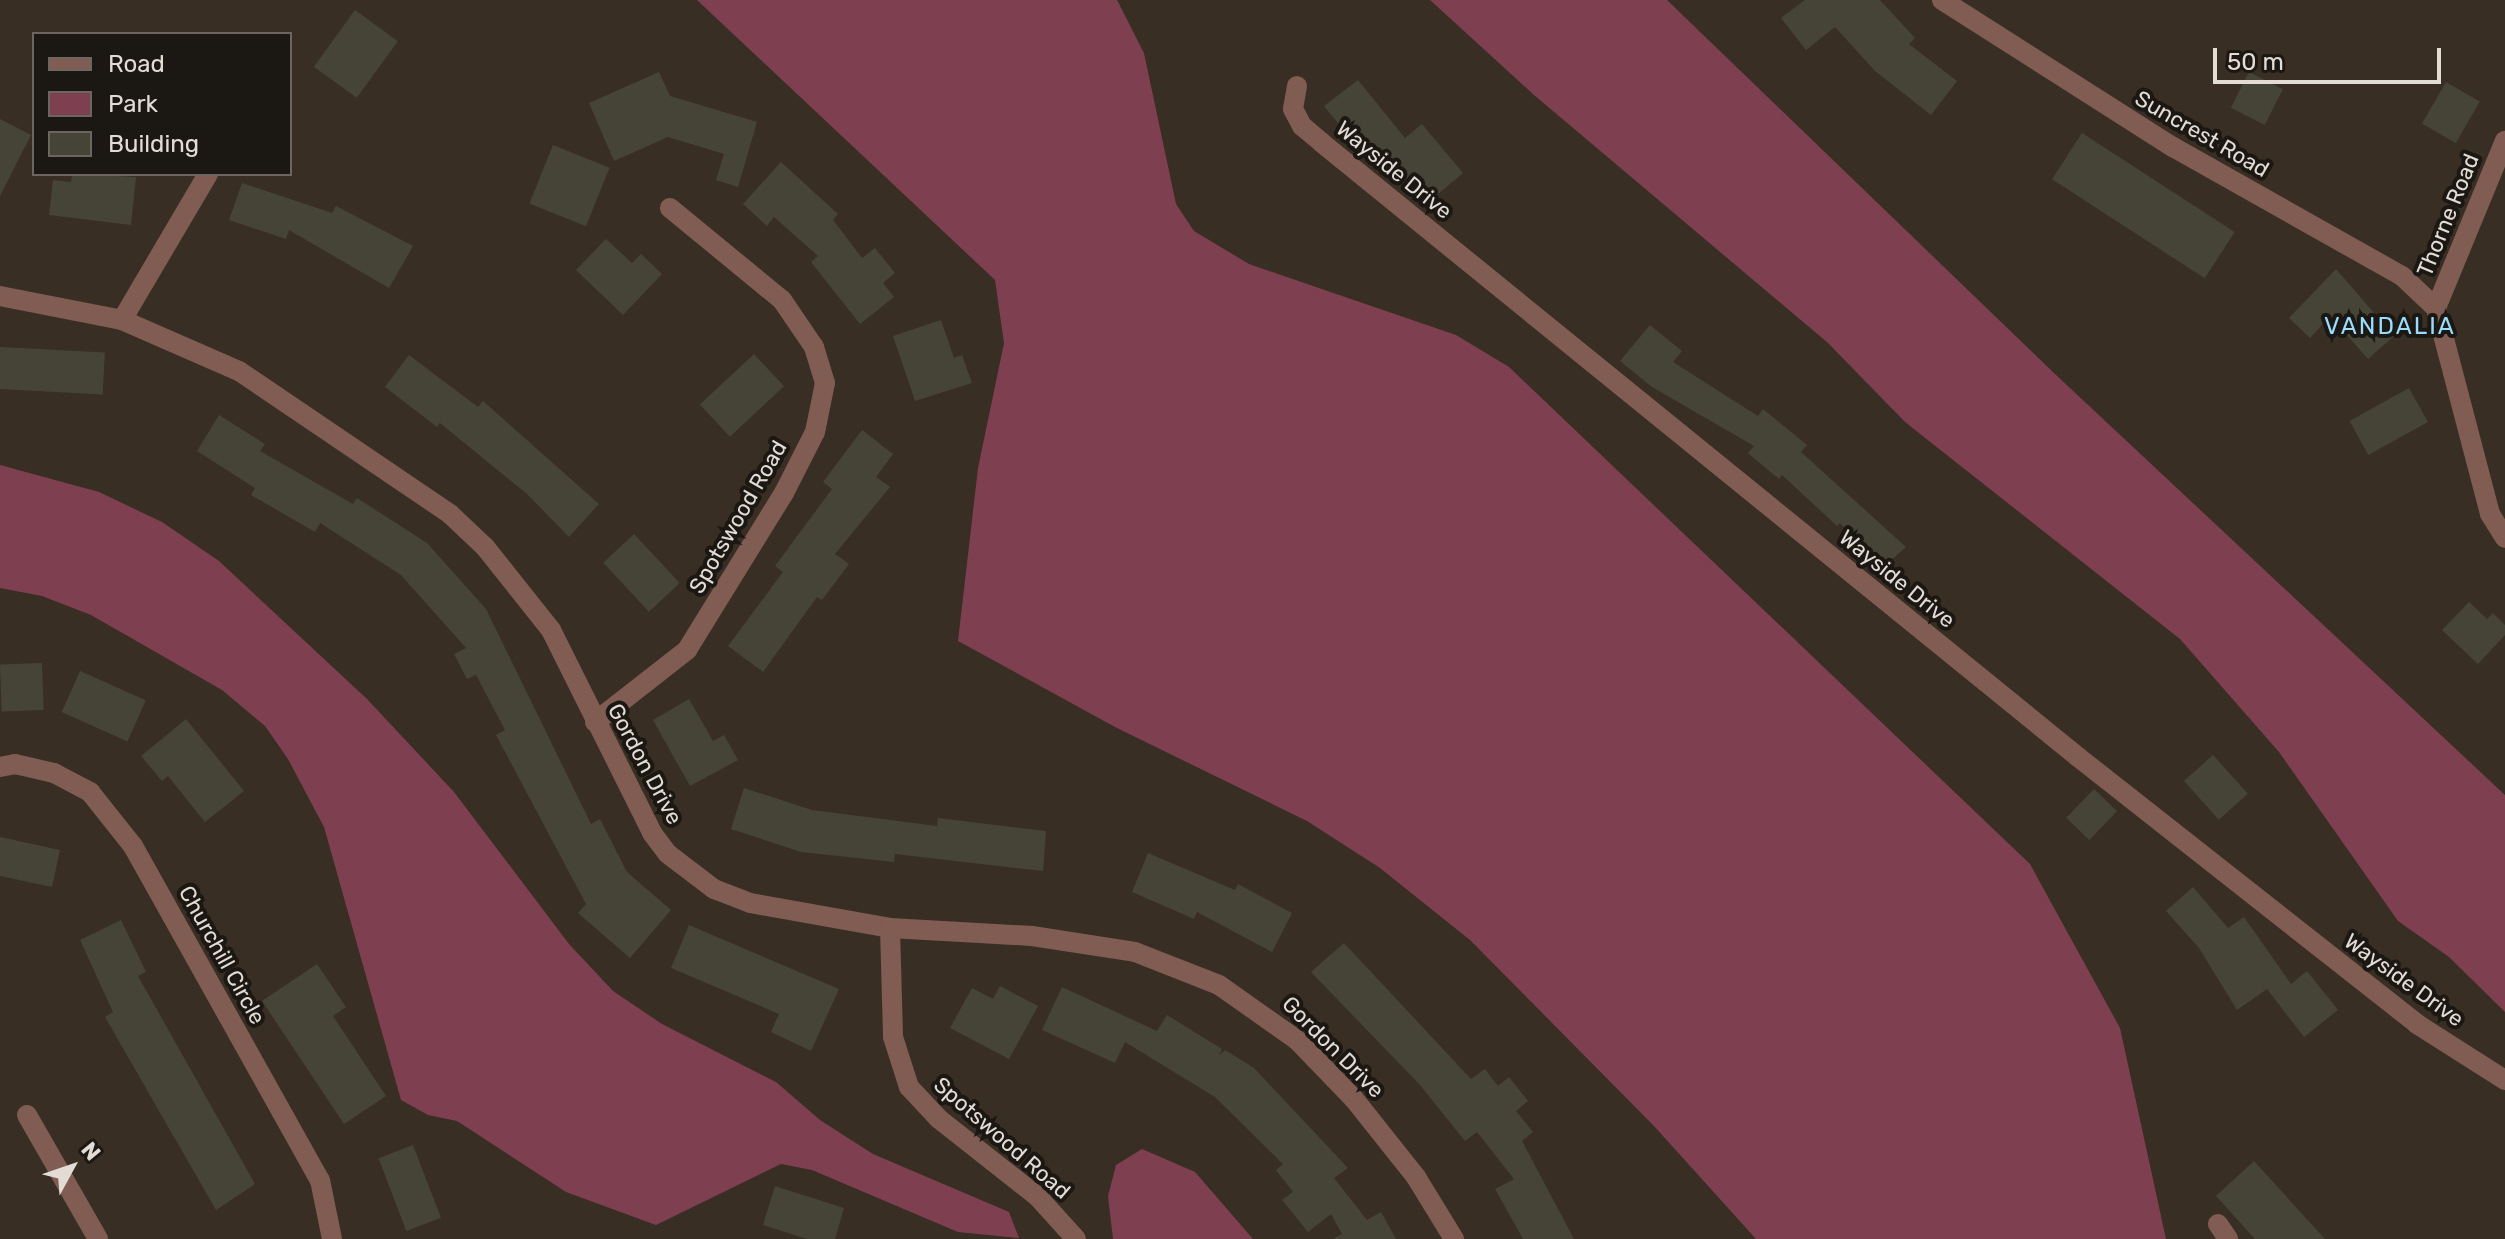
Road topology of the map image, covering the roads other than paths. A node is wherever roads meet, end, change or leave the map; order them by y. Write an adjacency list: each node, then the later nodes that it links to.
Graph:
1 (1942, 0): 7 (street, Suncrest Road)
2 (1297, 86): 13 (street, Wayside Drive)
3 (2505, 141): 7 (street, Thorne Road)
4 (207, 176): 8 (street)
5 (670, 208): 10 (street, Spotswood Road)
6 (0, 296): 8 (street, Gordon Drive)
7 (2436, 308): 9 (street)
8 (122, 320): 10 (street, Gordon Drive)
9 (2505, 538)
10 (595, 722): 12 (street, Gordon Drive)
11 (0, 767): 16 (street, Churchill Circle)
12 (890, 928): 17 (street, Spotswood Road); 18 (street, Gordon Drive)
13 (2505, 1080)
14 (27, 1115): 15 (street)
15 (98, 1239)
16 (332, 1239)
17 (1076, 1239)
18 (1454, 1239)

